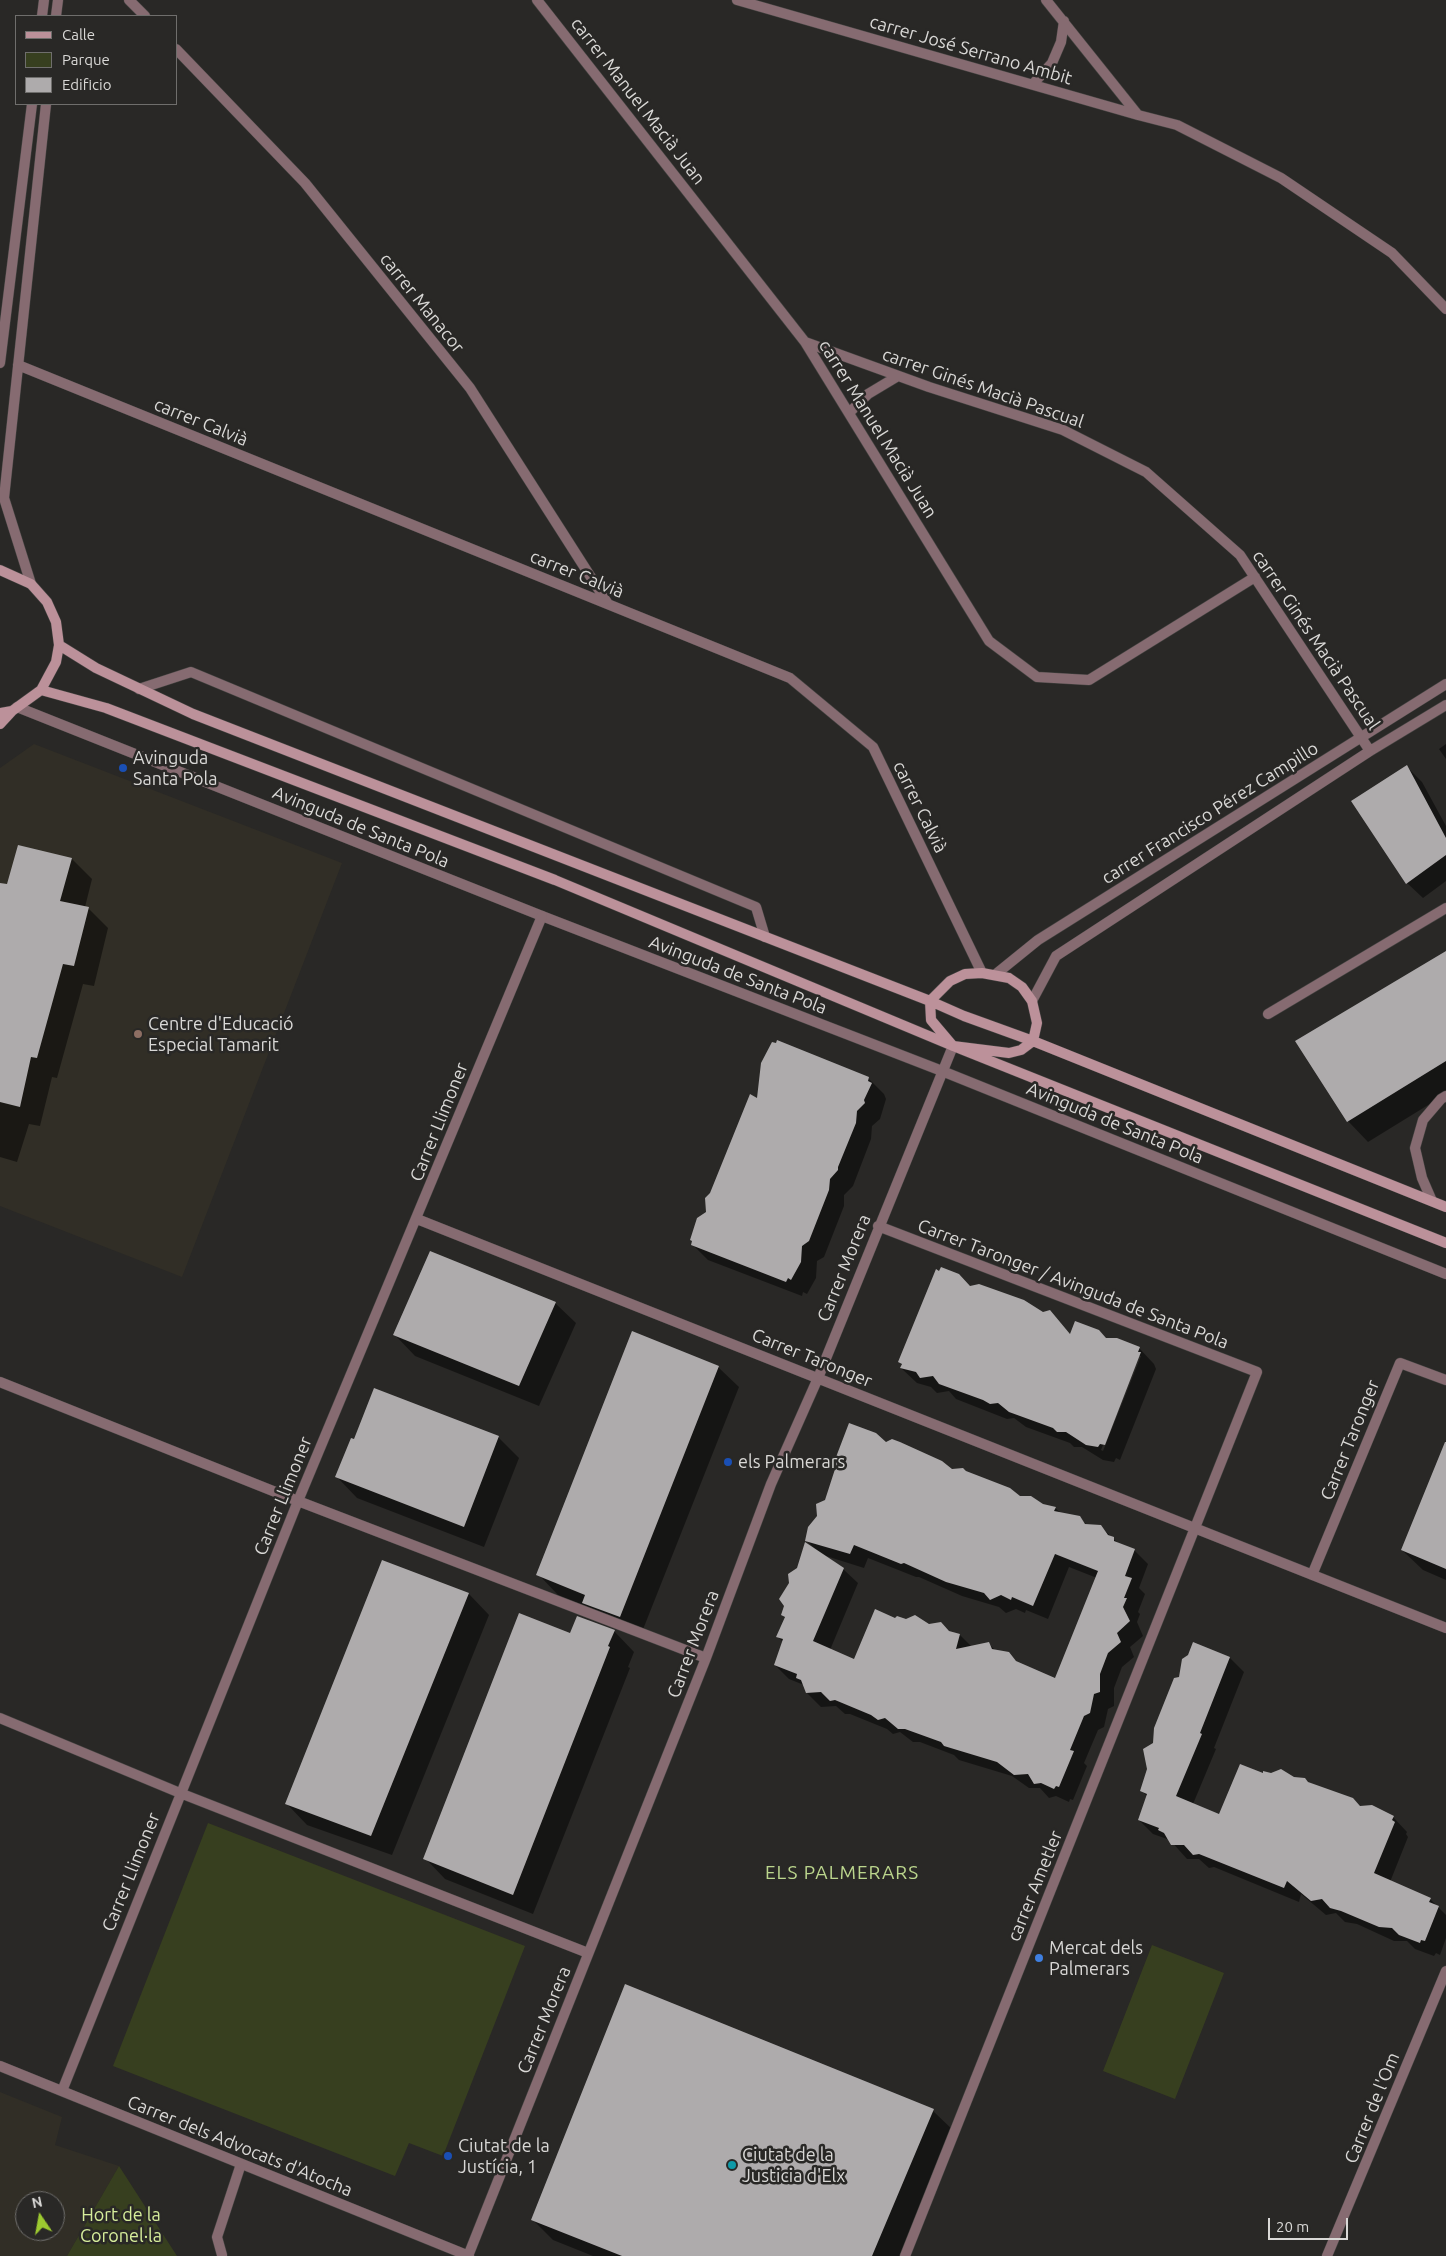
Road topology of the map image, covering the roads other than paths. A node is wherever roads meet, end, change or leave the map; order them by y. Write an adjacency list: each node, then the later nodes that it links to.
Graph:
1 (44, 0): 7 (street)
2 (58, 0): 8 (street)
3 (129, 0): 9 (street)
4 (537, 0): 17 (street, carrer Manuel Macià Juan)
5 (737, 0): 12 (street, carrer José Serrano Ambit)
6 (1046, 0): 10 (street)
7 (42, 15)
8 (56, 15)
9 (144, 15)
10 (1064, 21): 12 (street); 15 (street)
11 (178, 51): 25 (street, carrer Manacor)
12 (1033, 84): 15 (street, carrer José Serrano Ambit)
13 (32, 105): 18 (street)
14 (46, 105): 19 (street)
15 (1138, 115): 16 (street, carrer José Serrano Ambit)
16 (1446, 309)
17 (806, 342): 20 (street, carrer Ginés Macià Pascual); 21 (street, carrer Manuel Macià Juan)
18 (0, 363)
19 (18, 365): 24 (street); 25 (street, carrer Calvià)
20 (898, 376): 21 (street); 23 (street, carrer Ginés Macià Pascual)
21 (849, 413): 23 (street, carrer Manuel Macià Juan)
22 (0, 570): 24 (main road)
23 (1255, 577): 34 (street, carrer Ginés Macià Pascual)
24 (31, 584): 26 (main road)
25 (608, 604): 39 (street, carrer Calvià)
26 (59, 645): 28 (main road); 29 (main road)
27 (1446, 684): 34 (street, carrer Francisco Pérez Campillo)
28 (139, 689): 38 (main road); 38 (street)
29 (41, 690): 31 (main road); 45 (main road, Avinguda de Santa Pola)
30 (1446, 705): 35 (street, carrer Francisco Pérez Campillo)
31 (14, 709): 32 (main road); 33 (main road); 37 (street, Avinguda de Santa Pola)
32 (0, 713)
33 (0, 724)
34 (1362, 736): 35 (street, carrer Ginés Macià Pascual); 40 (street, carrer Francisco Pérez Campillo)
35 (1370, 751): 42 (street, carrer Francisco Pérez Campillo)
36 (1446, 908): 43 (street)
37 (542, 916): 46 (street, Avinguda de Santa Pola); 50 (street, Carrer Llimoner)
38 (766, 937): 41 (main road)
39 (982, 973): 40 (main road); 41 (main road)
40 (996, 974): 42 (main road)
41 (930, 1001): 44 (main road); 45 (main road, Avinguda de Santa Pola)
42 (1032, 1001): 44 (main road)
43 (1268, 1014)
44 (1033, 1041): 45 (main road, Avinguda de Santa Pola); 48 (main road)
45 (953, 1046): 46 (street, Carrer Morera); 52 (main road, Avinguda de Santa Pola)
46 (942, 1071): 51 (street, Carrer Morera); 53 (street, Avinguda de Santa Pola)
47 (1446, 1096): 48 (street)
48 (1432, 1201): 49 (main road)
49 (1446, 1207)
50 (417, 1219): 54 (street, Carrer Taronger); 57 (street, Carrer Llimoner)
51 (878, 1226): 54 (street, Carrer Morera); 58 (street, Carrer Taronger / Avinguda de Santa Pola)
52 (1446, 1243)
53 (1446, 1274)
54 (818, 1378): 58 (street, Carrer Taronger); 61 (street, Carrer Morera)
55 (1446, 1380): 59 (street, Carrer Taronger)
56 (0, 1382): 57 (street)
57 (298, 1501): 61 (street); 63 (street, Carrer Llimoner)
58 (1195, 1529): 59 (street, Carrer Taronger); 71 (street, carrer Ametler)
59 (1312, 1575): 60 (street, Carrer Taronger)
60 (1446, 1628)
61 (706, 1658): 64 (street, Carrer Morera)
62 (0, 1718): 63 (street)
63 (180, 1793): 64 (street); 67 (street, Carrer Llimoner)
64 (588, 1953): 70 (street, Carrer Morera)
65 (1446, 1972): 72 (street, Carrer de l'Om)
66 (0, 2066): 67 (street, Carrer dels Advocats d'Atocha)
67 (62, 2091): 68 (street, Carrer dels Advocats d'Atocha)
68 (242, 2164): 69 (street); 70 (street, Carrer dels Advocats d'Atocha)
69 (222, 2255)
70 (468, 2256)
71 (905, 2256)
72 (1327, 2256)

